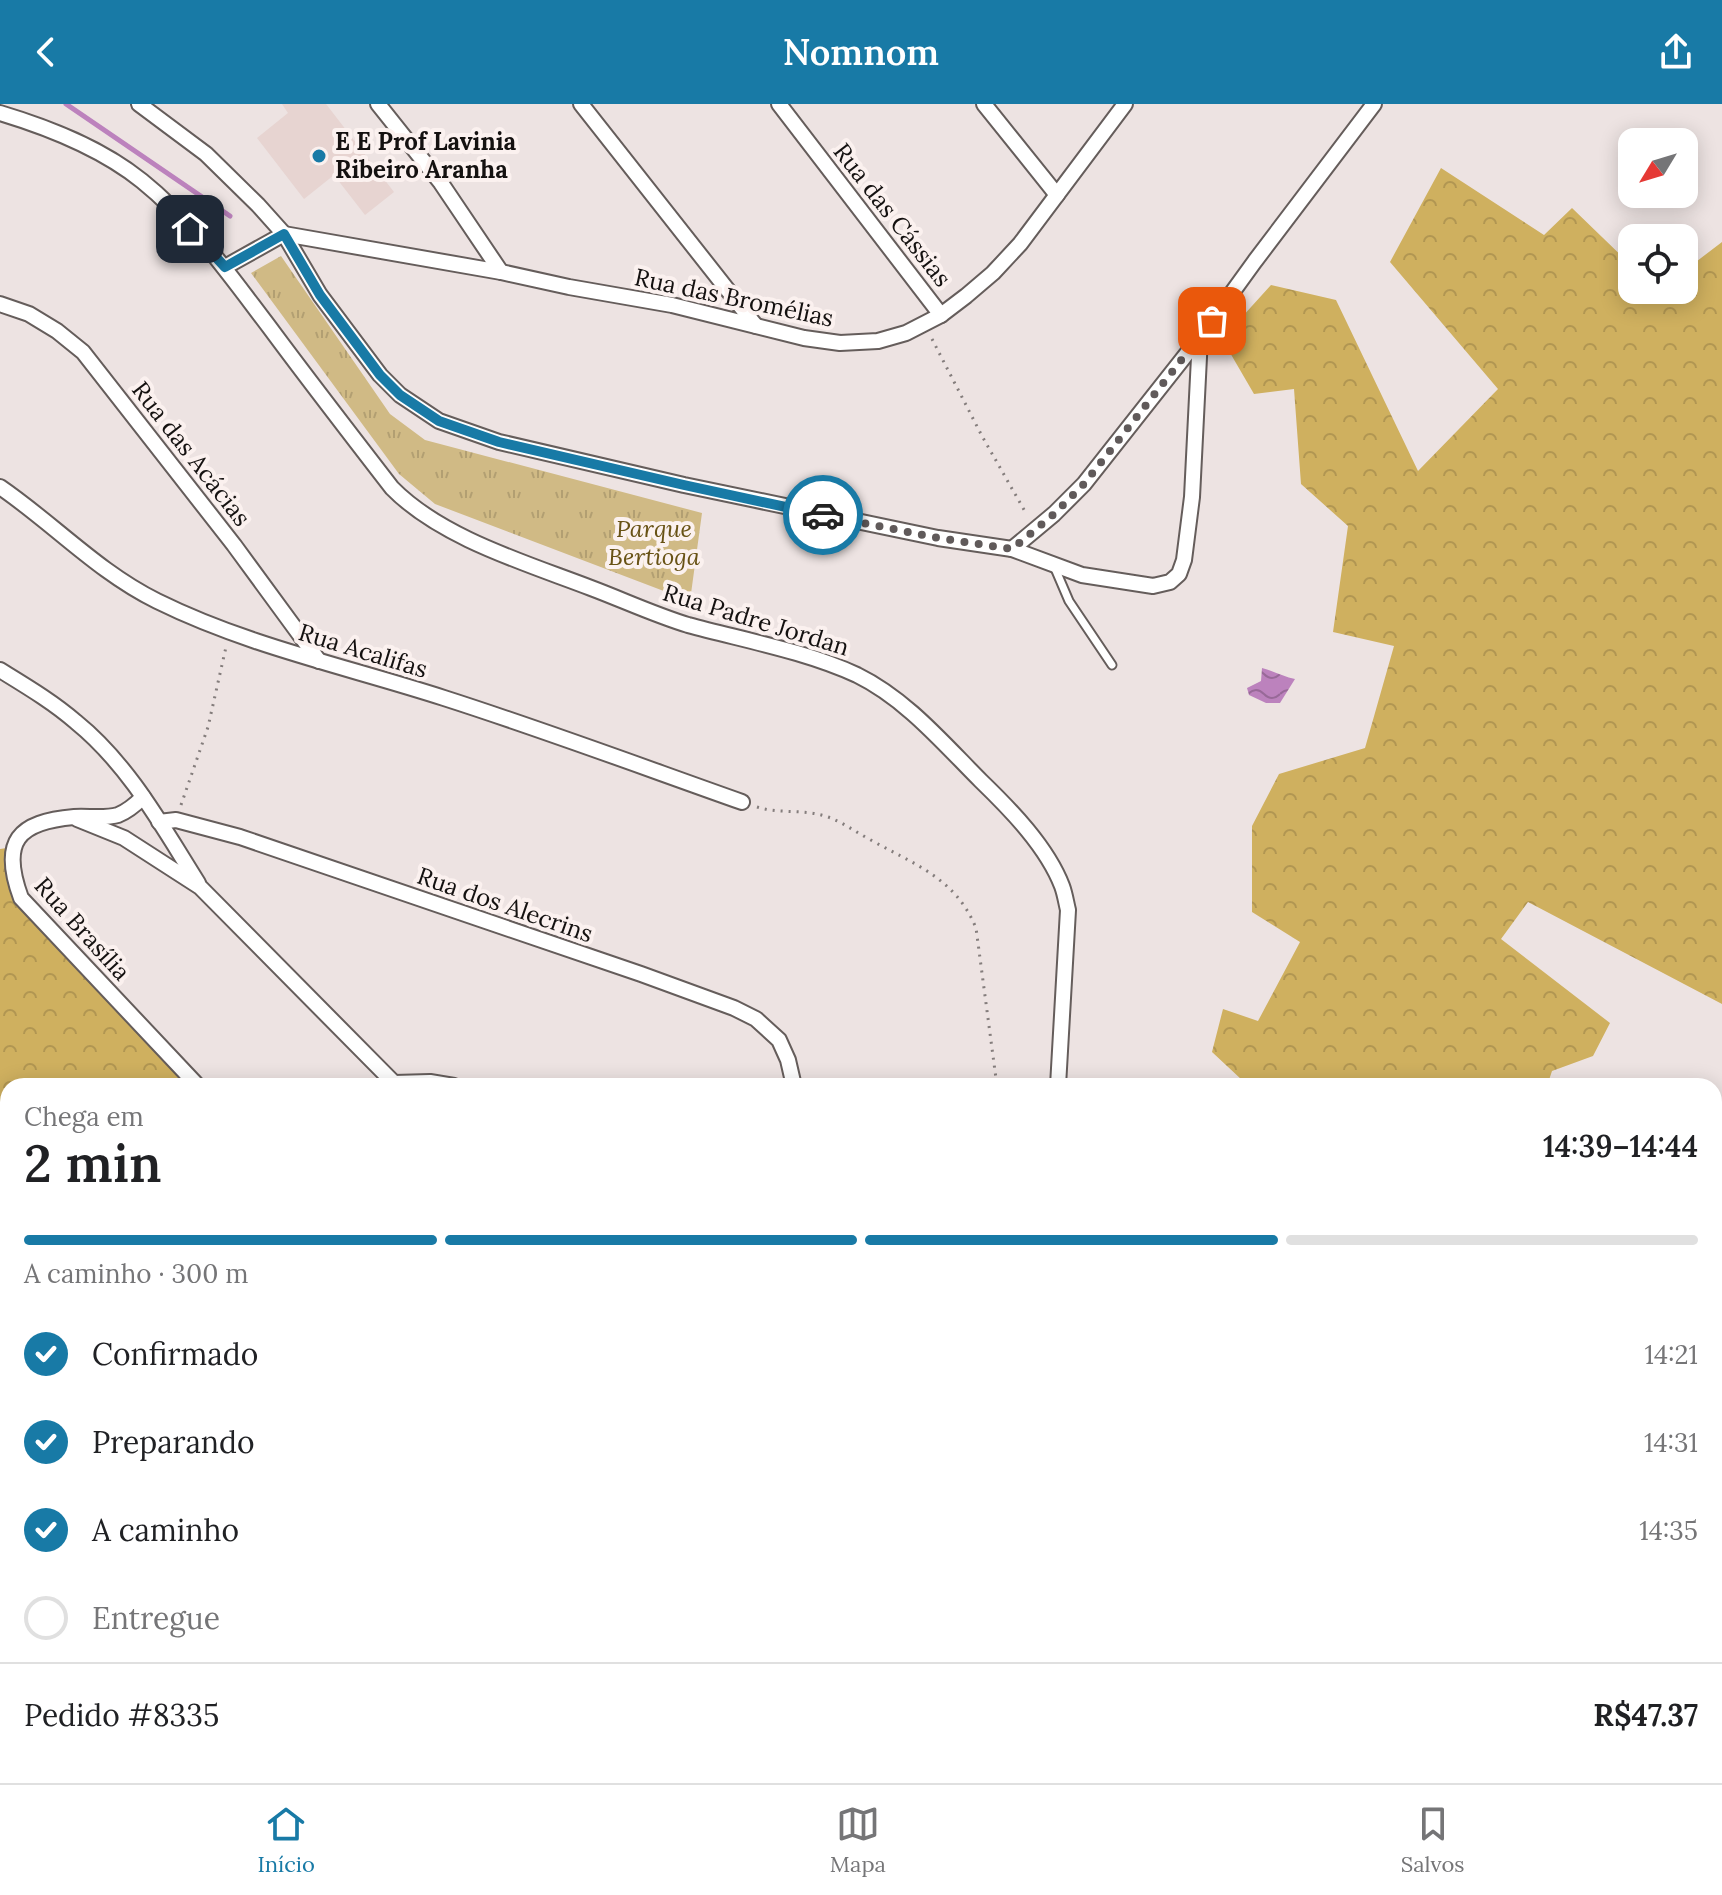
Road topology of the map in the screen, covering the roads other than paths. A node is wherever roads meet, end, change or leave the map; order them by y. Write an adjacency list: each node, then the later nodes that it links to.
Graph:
1 (139, 104): 10 (street)
2 (378, 104): 12 (street)
3 (581, 104): 15 (street)
4 (779, 104): 14 (street, Rua das Cássias)
5 (984, 104): 9 (street)
6 (1125, 104): 9 (street, Rua das Bromélias)
7 (1374, 104): 16 (street)
8 (0, 113): 11 (street, Rua Padre Jordan)
9 (1057, 195): 14 (street, Rua das Bromélias)
10 (284, 234): 11 (street); 12 (street, Rua das Bromélias); 18 (street)
11 (225, 267): 31 (street, Rua Padre Jordan)
12 (501, 272): 15 (street, Rua das Bromélias)
13 (0, 304): 20 (street, Rua das Acácias)
14 (941, 315): 15 (street, Rua das Bromélias)
15 (756, 326)
16 (1200, 337): 18 (street); 19 (street)
17 (0, 487): 20 (street, Rua Acalifas)
18 (1012, 549): 19 (street)
19 (1053, 564): 21 (lane)
20 (319, 661): 24 (street, Rua Acalifas)
21 (1112, 665)
22 (0, 670): 23 (street)
23 (143, 797): 25 (street, Rua Brasília); 26 (street)
24 (742, 802)
25 (73, 817): 27 (street); 28 (street, Rua Brasília)
26 (159, 822): 27 (street); 30 (street, Rua dos Alecrins)
27 (200, 887): 29 (street)
28 (190, 1078)
29 (390, 1078)
30 (792, 1078)
31 (1058, 1078)

